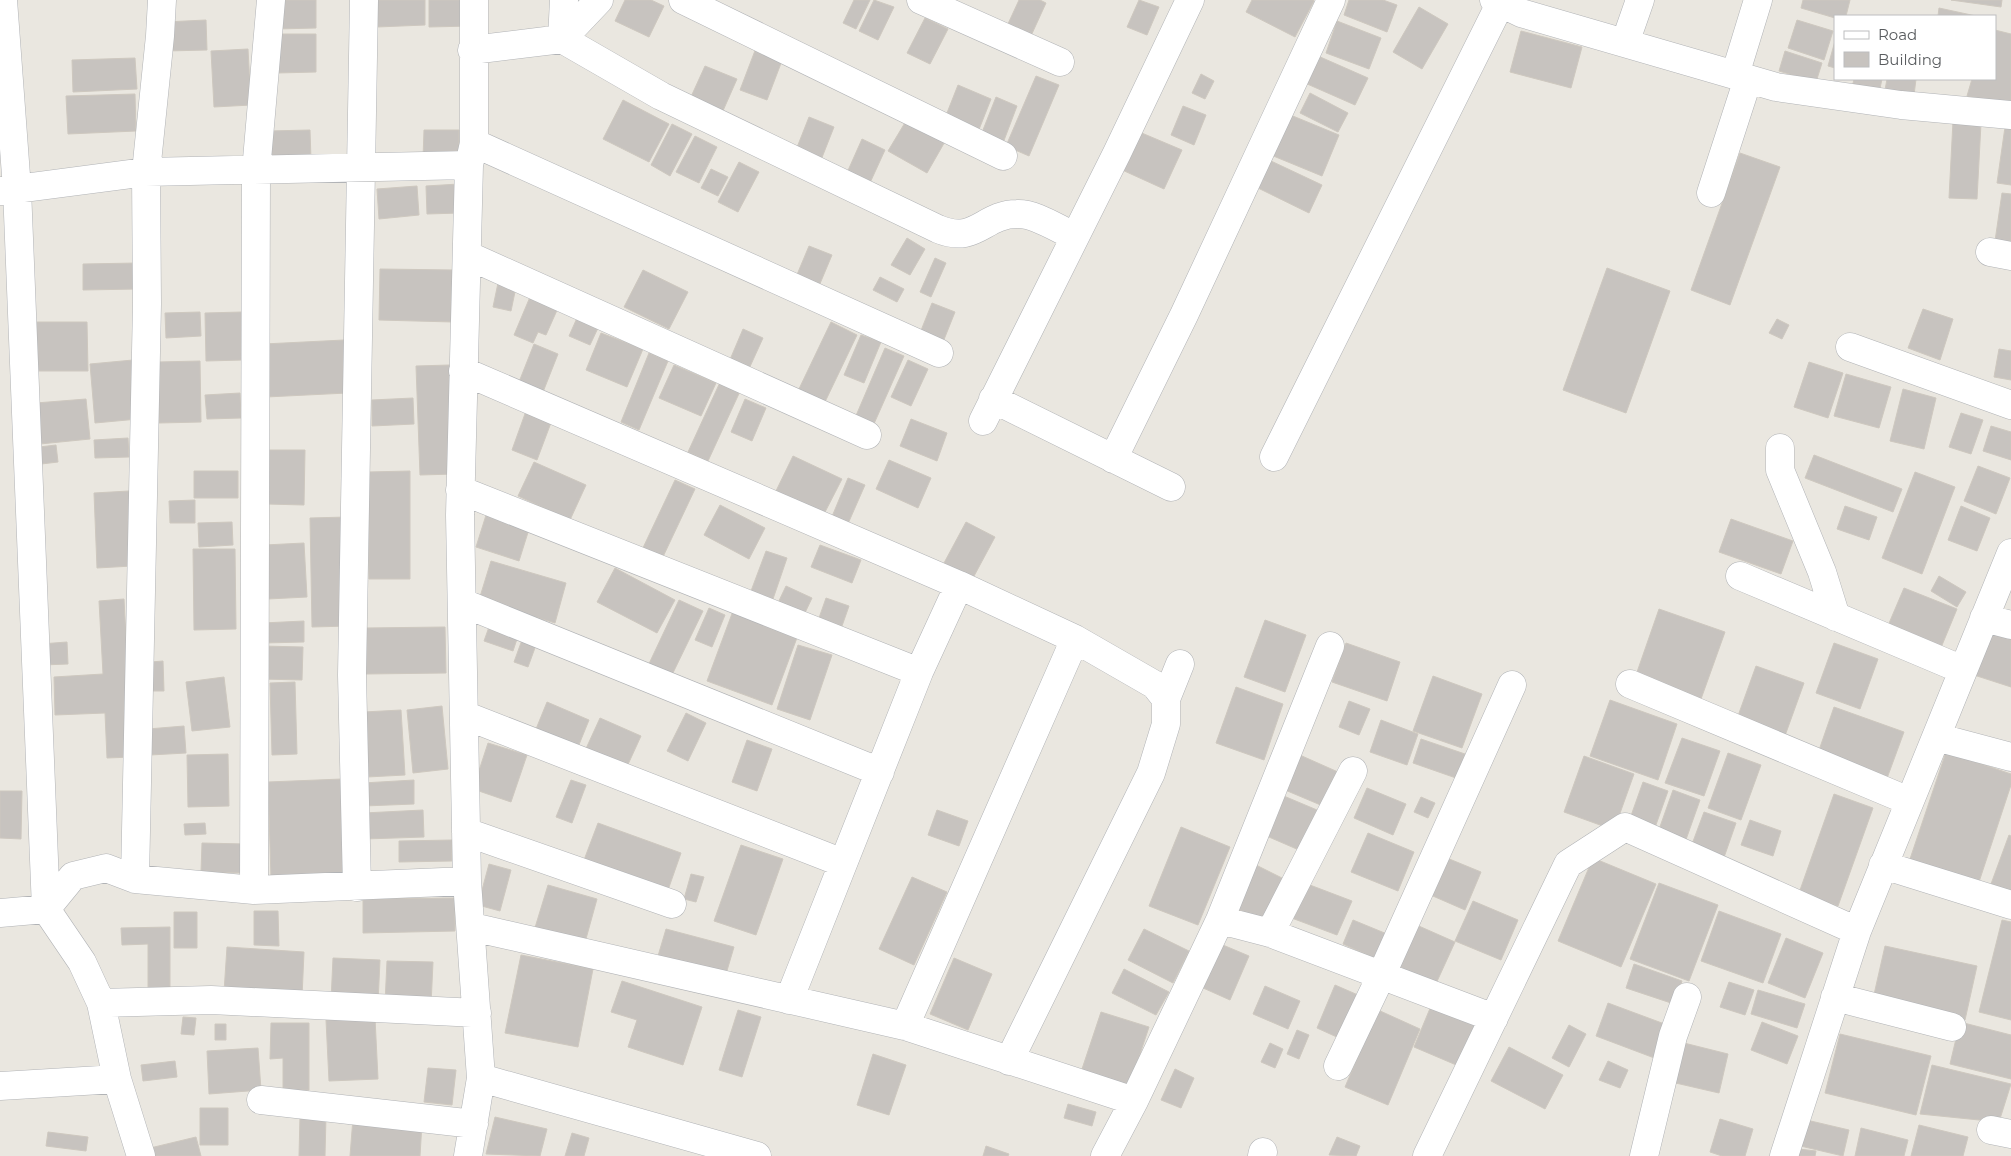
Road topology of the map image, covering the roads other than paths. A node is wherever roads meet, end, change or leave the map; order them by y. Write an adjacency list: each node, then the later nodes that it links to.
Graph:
1 (3, 0): 26 (street)
2 (162, 0): 25 (street)
3 (271, 0): 24 (street)
4 (364, 0): 23 (street)
5 (474, 0): 17 (street)
6 (564, 0): 15 (street)
7 (599, 0): 15 (street)
8 (683, 0): 22 (street)
9 (922, 0): 18 (street)
10 (1190, 0): 28 (street)
11 (1331, 0): 37 (street)
12 (1640, 0): 16 (street)
13 (1758, 0): 19 (street)
14 (1499, 1): 16 (street); 36 (street)
15 (562, 39): 17 (street); 28 (street)
16 (1625, 43): 19 (street)
17 (472, 50): 21 (street)
18 (1060, 62)
19 (1741, 77): 20 (street); 27 (street)
20 (2011, 114)
21 (472, 154): 23 (street); 29 (street); 31 (street)
22 (1003, 156)
23 (362, 167): 24 (street); 66 (street)
24 (256, 171): 25 (street); 67 (street)
25 (146, 172): 26 (street); 64 (street)
26 (8, 190): 70 (street)
27 (1711, 193)
28 (1074, 236): 37 (street)
29 (467, 255): 32 (street); 34 (street)
30 (1850, 347): 33 (street)
31 (939, 353)
32 (463, 371): 39 (street); 42 (street)
33 (2011, 405)
34 (867, 435)
35 (1780, 448): 44 (street)
36 (1274, 457)
37 (1113, 459): 38 (street)
38 (1171, 487)
39 (460, 490): 43 (street); 51 (street)
40 (2011, 552): 45 (street)
41 (1740, 576): 44 (street)
42 (959, 586): 47 (street); 51 (street)
43 (463, 603): 55 (street); 59 (street)
44 (1836, 617): 50 (street)
45 (1984, 618): 46 (street); 50 (street)
46 (2011, 625)
47 (1075, 639): 54 (street); 83 (street)
48 (1330, 646): 72 (street)
49 (1180, 664): 54 (street)
50 (1963, 670): 56 (street)
51 (919, 672): 59 (street)
52 (1630, 684): 60 (street)
53 (1512, 685): 76 (street)
54 (1166, 699): 85 (street)
55 (464, 715): 61 (street); 62 (street)
56 (1936, 737): 57 (street); 60 (street)
57 (2011, 757)
58 (1353, 771): 75 (street)
59 (880, 772): 62 (street)
60 (1909, 801): 63 (street)
61 (466, 832): 65 (street); 68 (street)
62 (844, 863): 79 (street)
63 (1883, 865): 69 (street); 74 (street)
64 (135, 879): 67 (street); 70 (street)
65 (467, 881): 66 (street); 73 (street)
66 (357, 887): 67 (street)
67 (254, 890)
68 (672, 904)
69 (2011, 905)
70 (46, 909): 71 (street); 80 (street)
71 (0, 913)
72 (1220, 920): 75 (street); 91 (street)
73 (472, 927): 79 (street); 81 (street)
74 (1857, 931): 78 (street); 82 (street)
75 (1270, 933): 76 (street)
76 (1381, 976): 82 (street); 86 (street)
77 (1687, 997): 98 (street)
78 (1835, 998): 84 (street); 99 (street)
79 (789, 1000): 83 (street)
80 (101, 1003): 81 (street); 88 (street)
81 (477, 1013): 87 (street)
82 (1494, 1018): 97 (street)
83 (905, 1026): 85 (street)
84 (1952, 1028)
85 (1009, 1061): 91 (street)
86 (1338, 1066)
87 (482, 1078): 92 (street); 95 (street)
88 (116, 1079): 89 (street); 93 (street)
89 (0, 1086)
90 (261, 1100): 92 (street)
91 (1134, 1101): 96 (street)
92 (474, 1124): 94 (street)
93 (141, 1156)
94 (468, 1156)
95 (757, 1156)
96 (1105, 1156)
97 (1427, 1156)
98 (1644, 1156)
99 (1784, 1156)

